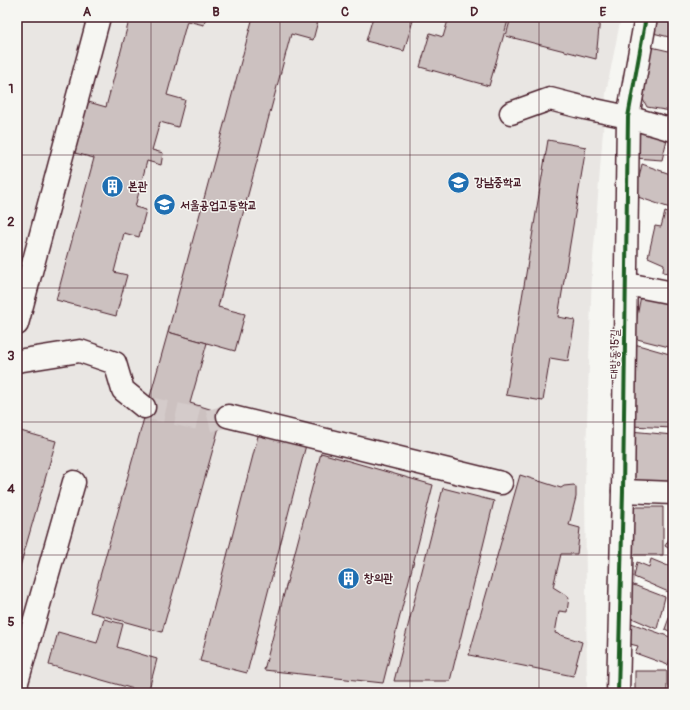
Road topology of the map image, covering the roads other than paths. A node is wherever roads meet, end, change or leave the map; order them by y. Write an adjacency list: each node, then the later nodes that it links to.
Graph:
1 (99, 17): 8 (street)
2 (646, 17): 4 (street, 대방동15길)
3 (511, 112): 4 (street)
4 (628, 118): 5 (street); 6 (street, 대방동15길)
5 (673, 130)
6 (627, 284): 7 (street); 14 (street, 대방동15길)
7 (673, 294)
8 (17, 324)
9 (17, 360): 10 (street)
10 (144, 407)
11 (228, 416): 13 (street)
12 (74, 482): 16 (street)
13 (501, 483)
14 (623, 491): 15 (street); 17 (street, 대방동15길)
15 (673, 493)
16 (17, 682)
17 (618, 693)

